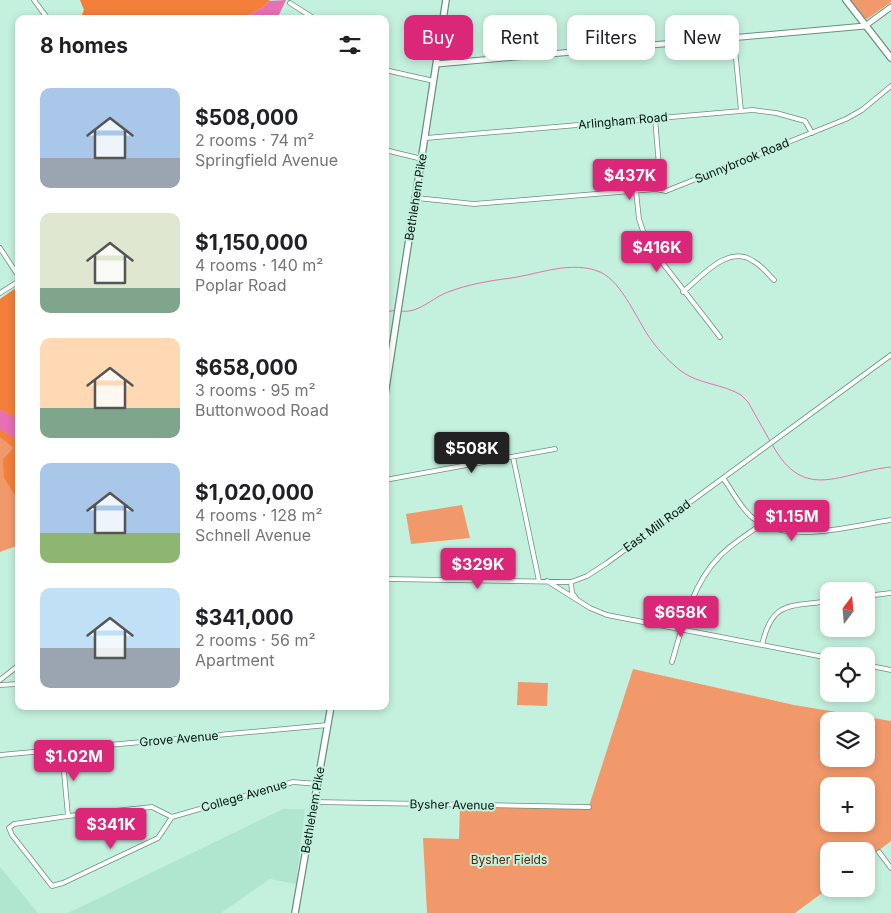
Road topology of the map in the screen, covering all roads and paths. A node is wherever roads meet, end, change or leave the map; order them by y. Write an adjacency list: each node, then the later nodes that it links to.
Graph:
1 (34, 0): 6 (street)
2 (446, 0): 13 (main road, Bethlehem Pike)
3 (846, 0): 8 (main road)
4 (290, 3): 7 (street)
5 (891, 7): 8 (street)
6 (45, 15)
7 (309, 15)
8 (865, 26): 9 (street); 11 (main road)
9 (739, 38)
10 (665, 44): 13 (street)
11 (891, 58)
12 (736, 60): 17 (street)
13 (437, 64): 15 (main road, Bethlehem Pike)
14 (389, 71): 15 (street)
15 (434, 81): 20 (main road, Bethlehem Pike)
16 (891, 86): 19 (street, Sunnybrook Road)
17 (741, 110): 18 (street, Arlingham Road); 19 (street, Arlingham Road)
18 (655, 118): 20 (street, Arlingham Road); 23 (street)
19 (812, 133): 23 (street, Sunnybrook Road)
20 (426, 138): 22 (main road, Bethlehem Pike)
21 (389, 151): 22 (street)
22 (422, 159): 25 (main road, Bethlehem Pike)
23 (661, 190): 24 (street, Sunnybrook Road)
24 (636, 191): 25 (street, Sunnybrook Road); 30 (street)
25 (417, 198): 34 (main road, Bethlehem Pike)
26 (0, 248): 27 (street)
27 (15, 272)
28 (774, 280): 30 (street)
29 (15, 282): 31 (street)
30 (683, 292): 32 (street)
31 (0, 293)
32 (720, 337)
33 (891, 356): 37 (street, East Mill Road)
34 (389, 369)
35 (555, 449): 36 (street)
36 (513, 456): 38 (street); 42 (street)
37 (723, 478): 40 (street); 44 (street, East Mill Road)
38 (389, 479)
39 (891, 520): 40 (street)
40 (762, 524): 49 (street)
41 (389, 579): 42 (street, East Mill Road)
42 (539, 581): 43 (street, East Mill Road)
43 (547, 582): 44 (street, East Mill Road); 47 (street)
44 (571, 582): 47 (street)
45 (891, 592): 46 (street)
46 (875, 595)
47 (580, 603): 49 (street)
48 (820, 604): 50 (street)
49 (682, 628): 50 (street); 52 (street)
50 (762, 645): 51 (street)
51 (820, 656)
52 (672, 662)
53 (875, 667): 55 (street)
54 (15, 668): 56 (street)
55 (891, 670)
56 (0, 680)
57 (15, 684): 58 (street)
58 (0, 685)
59 (330, 710): 60 (main road, Bethlehem Pike)
60 (328, 726): 61 (street, Grove Avenue); 63 (main road, Bethlehem Pike)
61 (62, 750): 62 (street, Grove Avenue); 66 (street)
62 (0, 755)
63 (318, 784): 64 (main road, Bethlehem Pike); 67 (street, College Avenue)
64 (315, 802): 65 (street, Bysher Avenue); 70 (main road, Bethlehem Pike)
65 (589, 806)
66 (68, 816): 67 (street); 67 (street)
67 (172, 817)
68 (879, 852): 69 (street)
69 (891, 868)
70 (295, 913)

